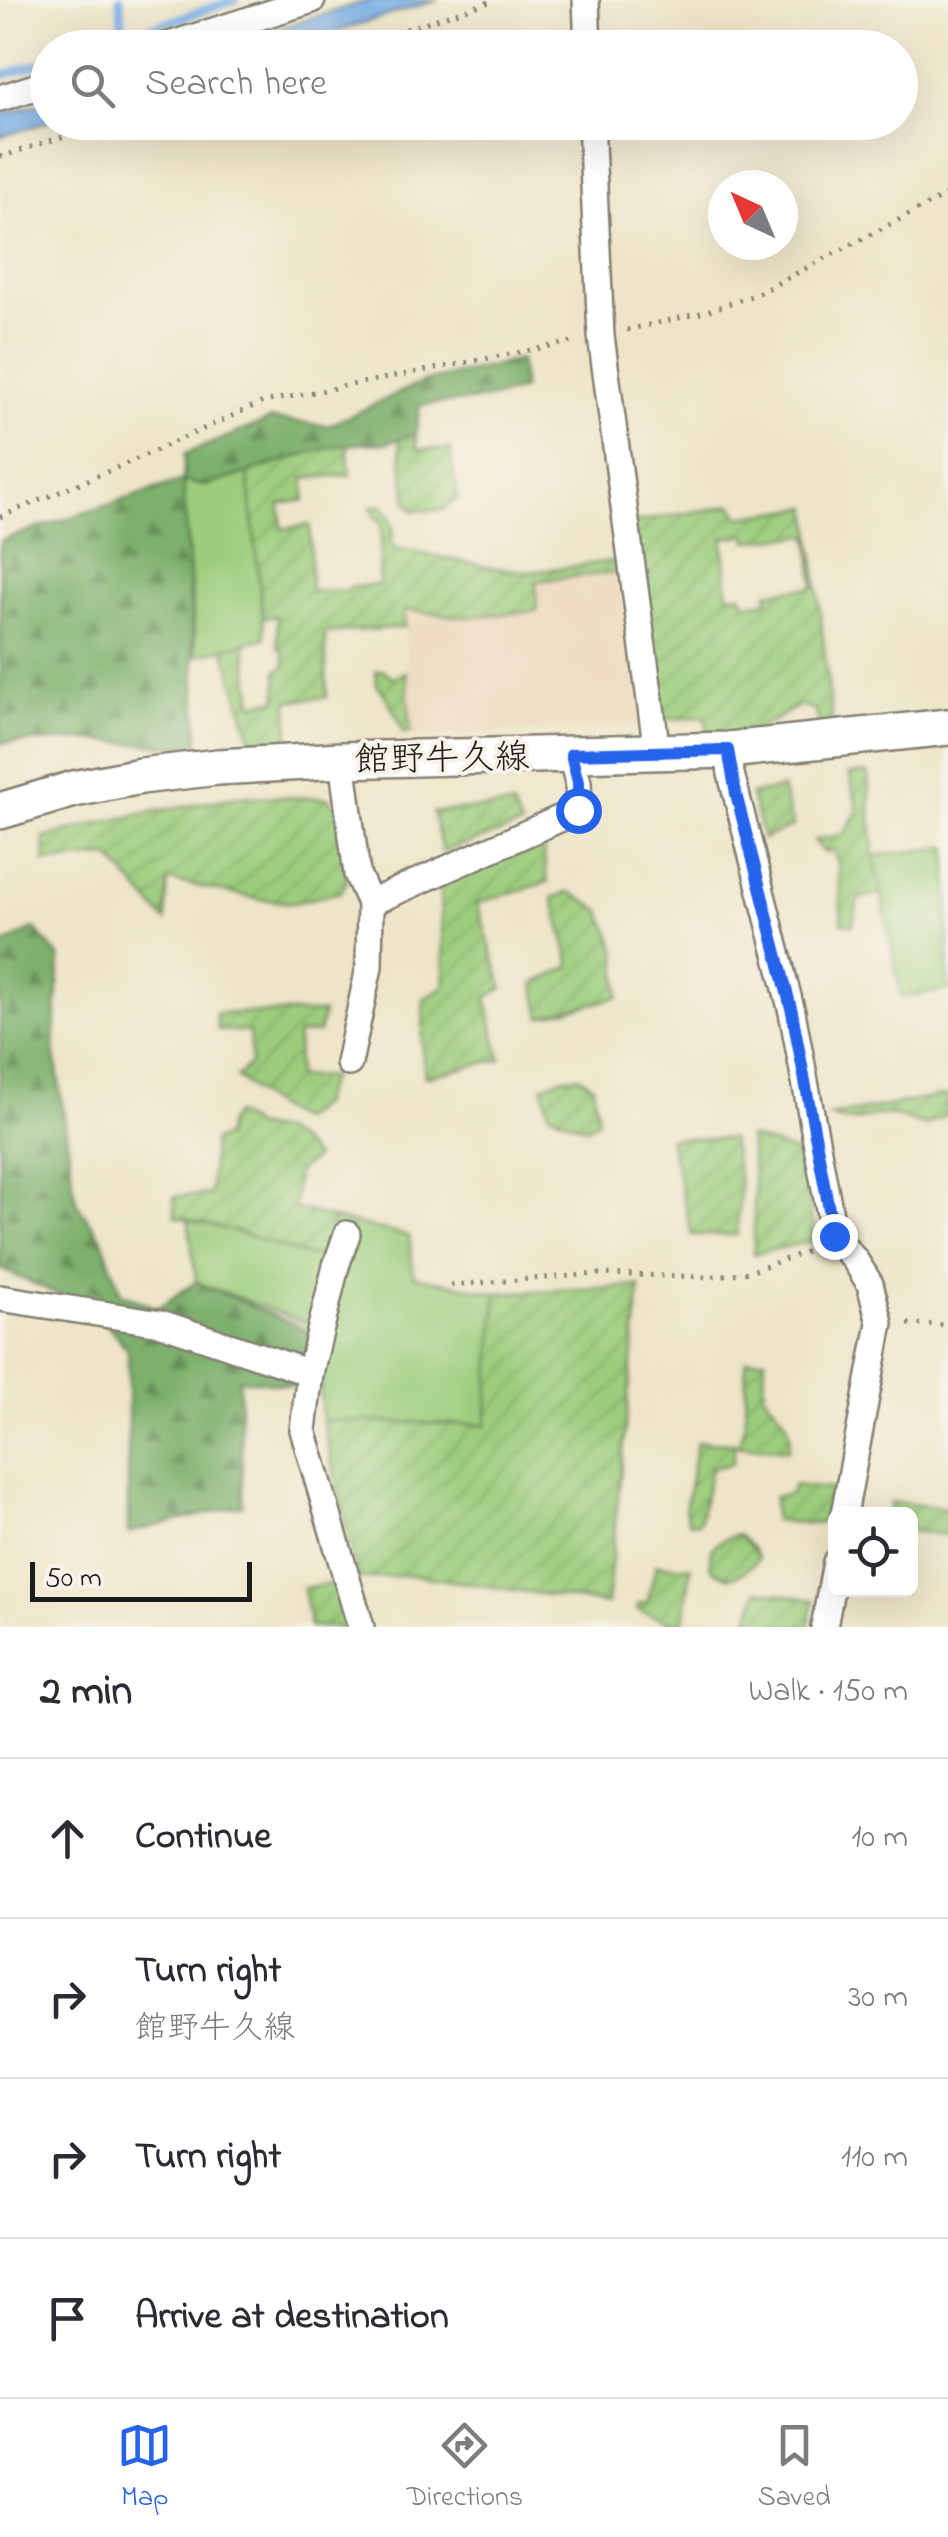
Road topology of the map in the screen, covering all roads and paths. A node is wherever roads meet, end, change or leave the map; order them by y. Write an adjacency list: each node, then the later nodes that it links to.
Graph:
1 (312, 0): 4 (street)
2 (496, 0): 5 (path)
3 (586, 0): 6 (street)
4 (217, 30)
5 (402, 30)
6 (587, 30)
7 (30, 89): 8 (street)
8 (0, 98)
9 (53, 140): 11 (path)
10 (593, 140): 13 (street)
11 (0, 157)
12 (948, 194): 13 (path)
13 (601, 336): 14 (path); 17 (street)
14 (0, 517)
15 (948, 727): 16 (main road, 館野牛久線)
16 (728, 750): 17 (main road, 館野牛久線); 24 (street)
17 (657, 752): 18 (main road, 館野牛久線)
18 (571, 754): 19 (main road, 館野牛久線); 21 (street)
19 (342, 760): 20 (main road, 館野牛久線); 21 (street)
20 (0, 811)
21 (370, 903): 22 (street)
22 (350, 1063)
23 (346, 1234): 29 (street)
24 (835, 1237): 25 (path); 27 (street)
25 (452, 1285)
26 (0, 1298): 29 (street)
27 (880, 1323): 28 (path); 30 (street)
28 (948, 1325)
29 (310, 1373): 32 (street)
30 (845, 1507)
31 (830, 1597): 33 (street)
32 (361, 1627)
33 (824, 1627)

